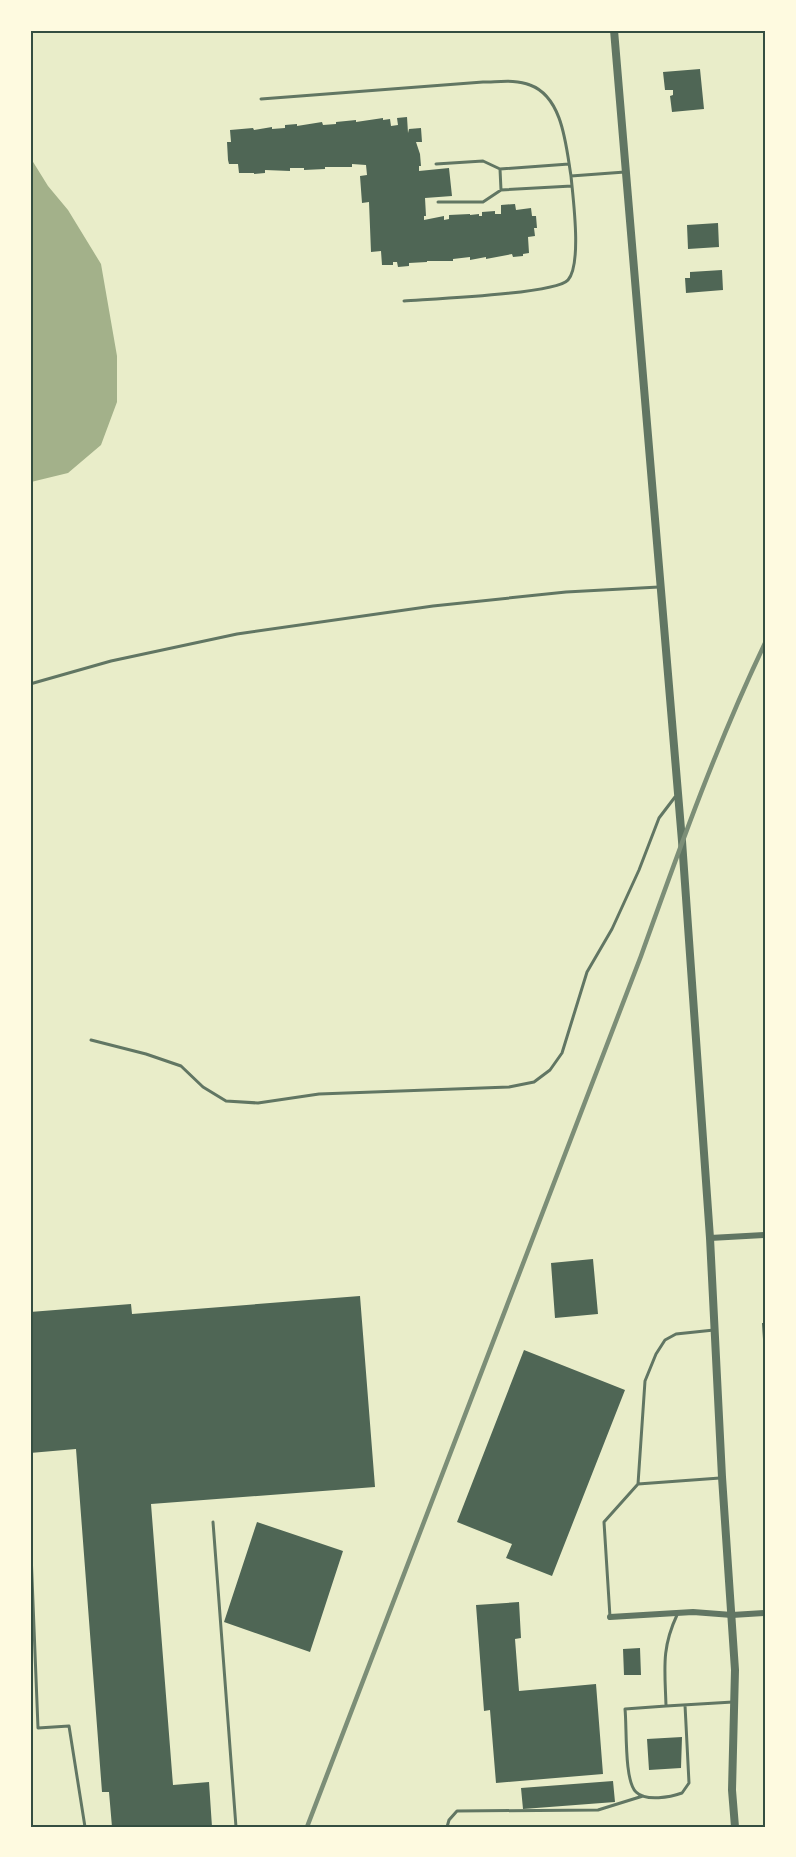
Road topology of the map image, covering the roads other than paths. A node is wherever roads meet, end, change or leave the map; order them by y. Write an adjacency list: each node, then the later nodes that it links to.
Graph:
1 (614, 30): 6 (street)
2 (261, 99): 4 (lane)
3 (436, 164): 5 (lane)
4 (569, 164): 5 (lane); 7 (lane)
5 (500, 169): 9 (lane)
6 (625, 172): 7 (lane); 12 (street)
7 (571, 176): 8 (lane)
8 (572, 186): 9 (lane); 11 (lane)
9 (501, 190): 10 (lane)
10 (438, 202)
11 (404, 301)
12 (661, 587): 13 (lane); 14 (street)
13 (30, 684)
14 (678, 793): 15 (lane); 17 (street)
15 (91, 1040)
16 (766, 1235): 17 (street)
17 (710, 1238): 18 (street)
18 (714, 1330): 19 (street); 20 (lane)
19 (722, 1477): 20 (lane); 25 (street)
20 (638, 1484): 26 (lane)
21 (213, 1522): 32 (lane)
22 (30, 1528): 31 (lane)
23 (766, 1613): 25 (street)
24 (677, 1614): 25 (street); 26 (street); 29 (lane)
25 (732, 1615): 27 (street)
26 (610, 1617)
27 (735, 1702): 28 (lane); 34 (street)
28 (685, 1705): 29 (lane); 30 (lane)
29 (666, 1706): 30 (lane)
30 (643, 1796): 33 (lane)
31 (85, 1827)
32 (236, 1827)
33 (447, 1827)
34 (735, 1827)

